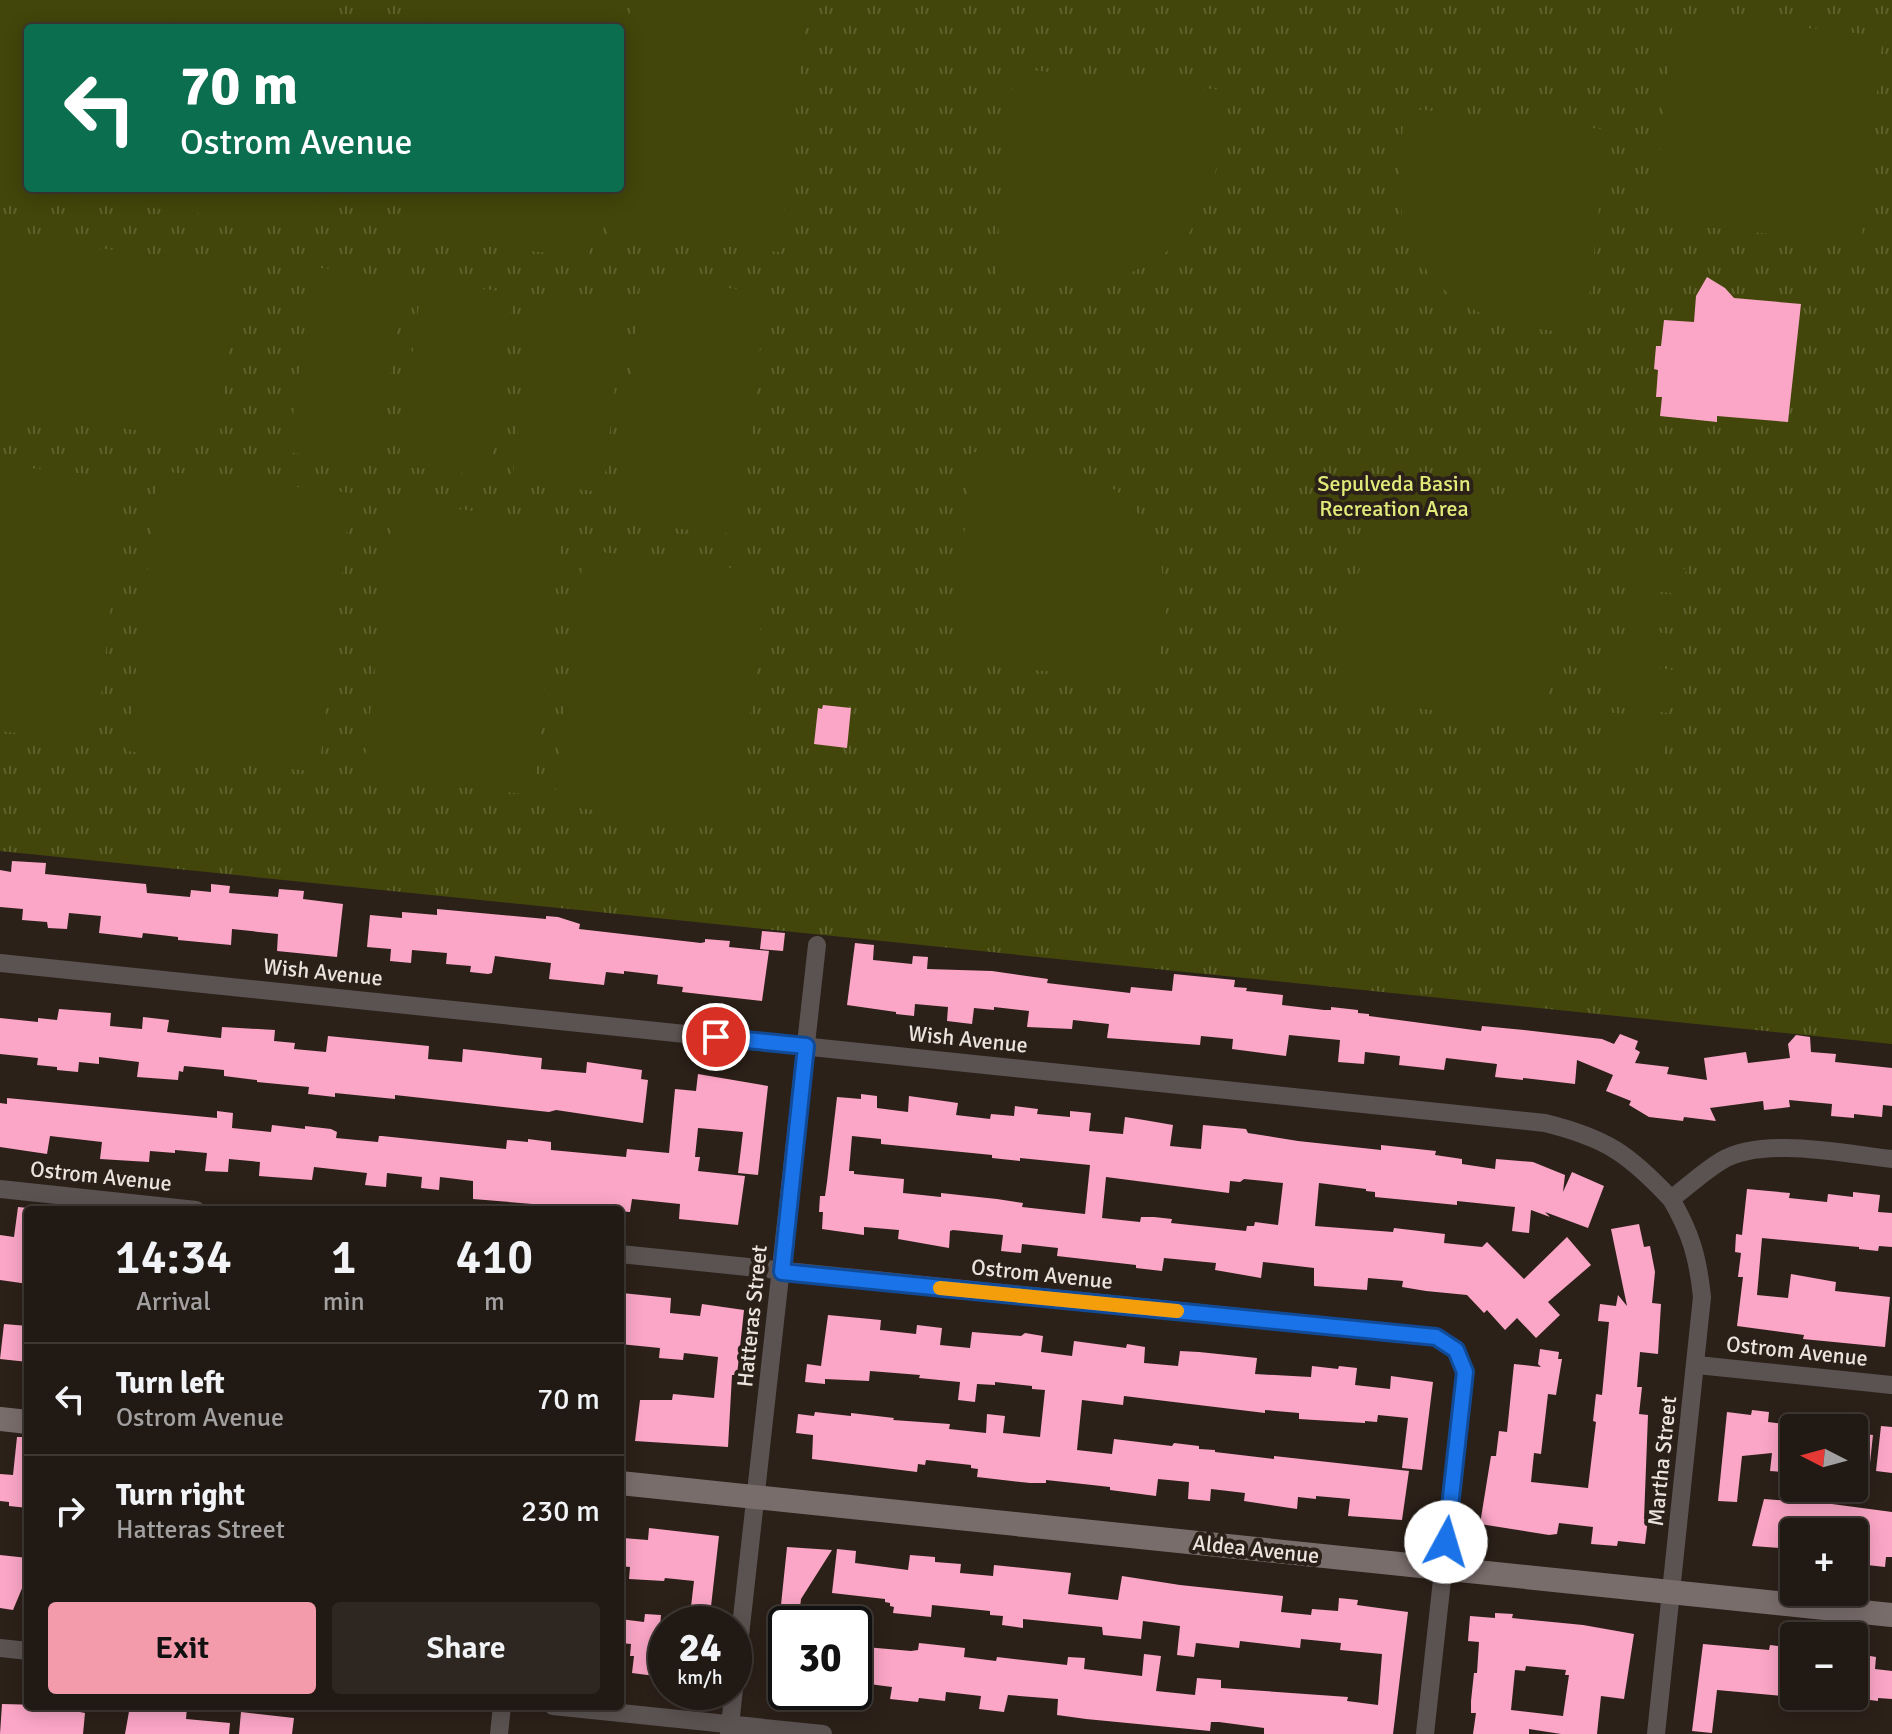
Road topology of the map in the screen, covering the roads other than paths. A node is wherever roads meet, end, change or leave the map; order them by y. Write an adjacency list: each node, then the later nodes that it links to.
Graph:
1 (817, 945): 3 (street, Hatteras Street)
2 (0, 963): 3 (street, Wish Avenue)
3 (806, 1046): 6 (street, Wish Avenue); 9 (street, Hatteras Street)
4 (1892, 1159): 6 (street)
5 (0, 1189): 7 (street, Ostrom Avenue)
6 (1671, 1199): 10 (street, Martha Street)
7 (159, 1206)
8 (624, 1254): 9 (street, Ostrom Avenue)
9 (782, 1272): 15 (street, Hatteras Street); 16 (street, Ostrom Avenue)
10 (1697, 1365): 11 (street, Ostrom Avenue); 17 (street, Martha Street)
11 (1892, 1385)
12 (0, 1419): 13 (street)
13 (24, 1422)
14 (624, 1483): 15 (street, Aldea Avenue)
15 (756, 1497): 16 (street, Aldea Avenue); 23 (street, Hatteras Street)
16 (1443, 1568): 17 (street, Aldea Avenue); 26 (street)
17 (1671, 1592): 18 (street, Aldea Avenue); 27 (street, Martha Street)
18 (1892, 1615)
19 (0, 1648): 20 (street)
20 (24, 1651)
21 (502, 1710): 24 (street)
22 (582, 1710): 23 (street)
23 (730, 1730): 25 (street)
24 (499, 1734)
25 (823, 1734)
26 (1425, 1734)
27 (1656, 1734)

